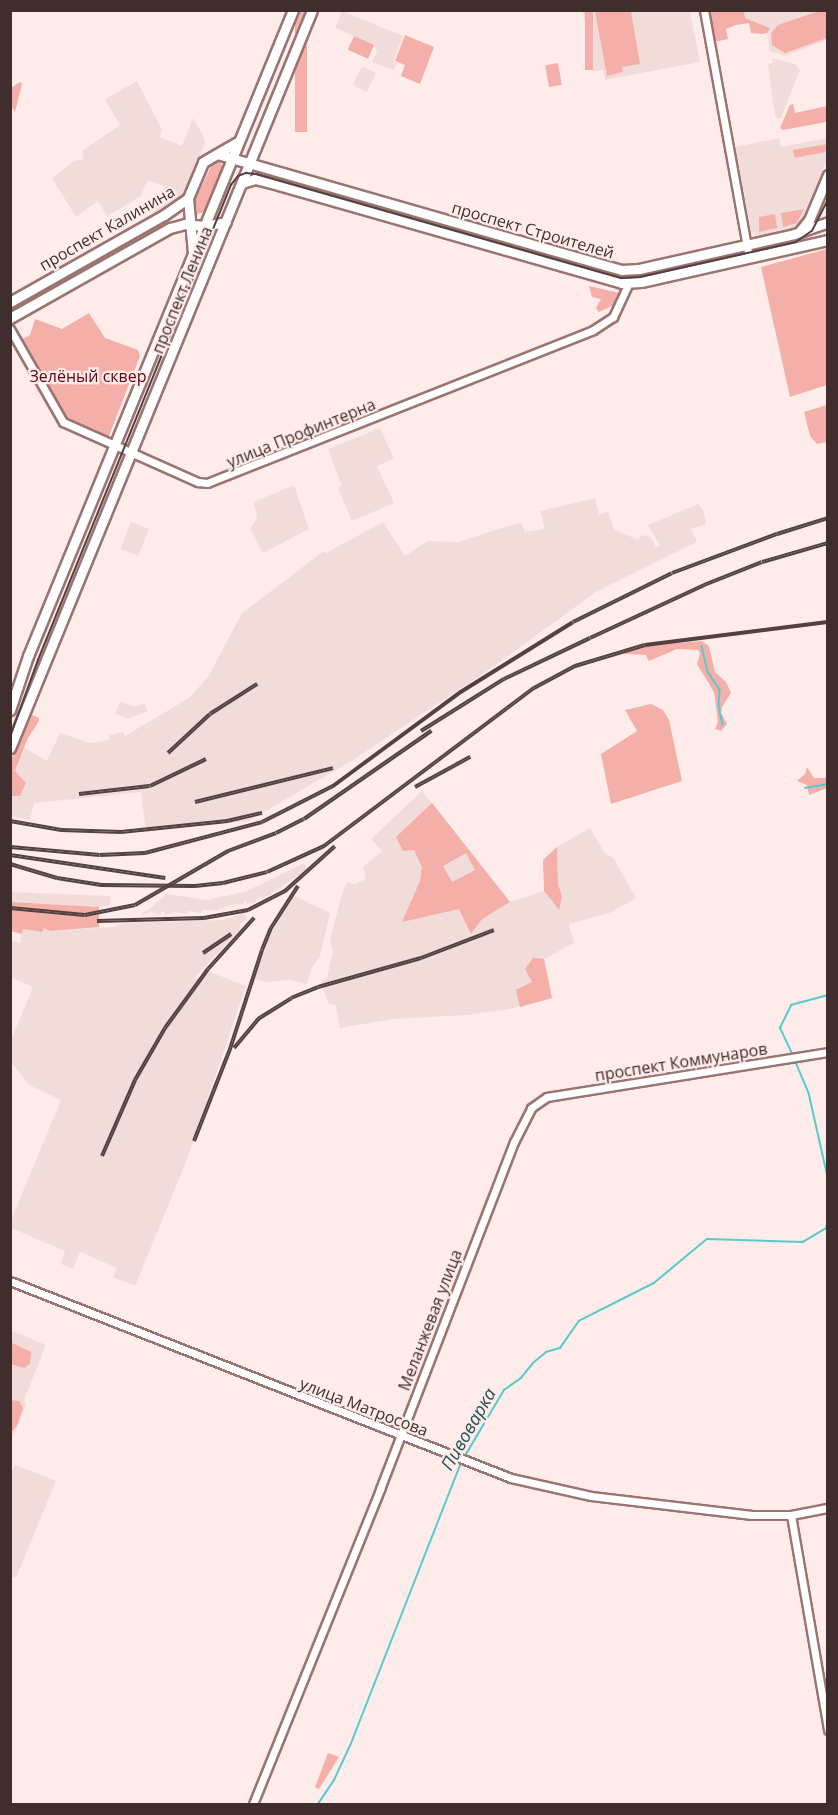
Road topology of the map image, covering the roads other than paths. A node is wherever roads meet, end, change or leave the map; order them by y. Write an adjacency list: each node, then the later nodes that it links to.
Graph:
1 (292, 10): 4 (main road, проспект Ленина)
2 (312, 10): 5 (main road, проспект Ленина)
3 (704, 10): 23 (street)
4 (240, 138): 5 (main road); 6 (main road); 7 (main road, проспект Ленина)
5 (257, 145): 8 (main road, проспект Ленина)
6 (217, 154): 7 (main road, проспект Строителей); 12 (main road)
7 (232, 159): 8 (main road, проспект Строителей); 18 (main road, проспект Ленина)
8 (250, 164): 10 (main road, проспект Ленина); 24 (main road, проспект Строителей)
9 (828, 174): 11 (main road)
10 (242, 183): 15 (main road, проспект Ленина); 27 (main road, проспект Строителей)
11 (824, 196): 13 (main road)
12 (188, 198): 14 (main road, проспект Калинина); 17 (main road, проспект Ленина)
13 (813, 213): 20 (main road); 21 (main road)
14 (164, 215): 19 (main road); 29 (main road, проспект Калинина)
15 (226, 222): 18 (main road, проспект Калинина); 33 (main road, проспект Ленина)
16 (828, 222): 20 (main road, проспект Строителей)
17 (189, 224): 18 (main road, проспект Калинина); 19 (main road, проспект Калинина); 25 (main road, проспект Ленина)
18 (204, 226): 25 (main road, проспект Ленина)
19 (170, 228): 25 (main road); 30 (main road, проспект Калинина)
20 (810, 228): 21 (main road, проспект Строителей); 22 (main road)
21 (794, 234): 23 (main road, проспект Строителей)
22 (826, 240): 26 (main road, проспект Строителей)
23 (747, 245): 24 (main road, проспект Строителей); 26 (street)
24 (536, 248): 27 (main road)
25 (192, 250): 32 (main road, проспект Ленина)
26 (749, 258): 28 (main road, проспект Строителей)
27 (533, 260): 28 (main road, проспект Строителей)
28 (629, 283): 33 (street, улица Профинтерна)
29 (11, 301): 30 (street)
30 (15, 316)
31 (10, 329): 32 (street, улица Профинтерна)
32 (115, 445): 33 (street, улица Профинтерна); 34 (main road, проспект Ленина)
33 (131, 453): 35 (main road, проспект Ленина)
34 (11, 704): 35 (street)
35 (26, 707): 36 (main road, проспект Ленина)
36 (10, 748)
37 (828, 1053): 38 (street, проспект Коммунаров)
38 (540, 1100): 40 (street, Меланжевая улица)
39 (10, 1281): 40 (street, улица Матросова)
40 (400, 1435): 42 (street, улица Матросова); 44 (street, Меланжевая улица)
41 (828, 1508): 42 (street, улица Матросова)
42 (790, 1515): 43 (street)
43 (828, 1730)
44 (253, 1804)

